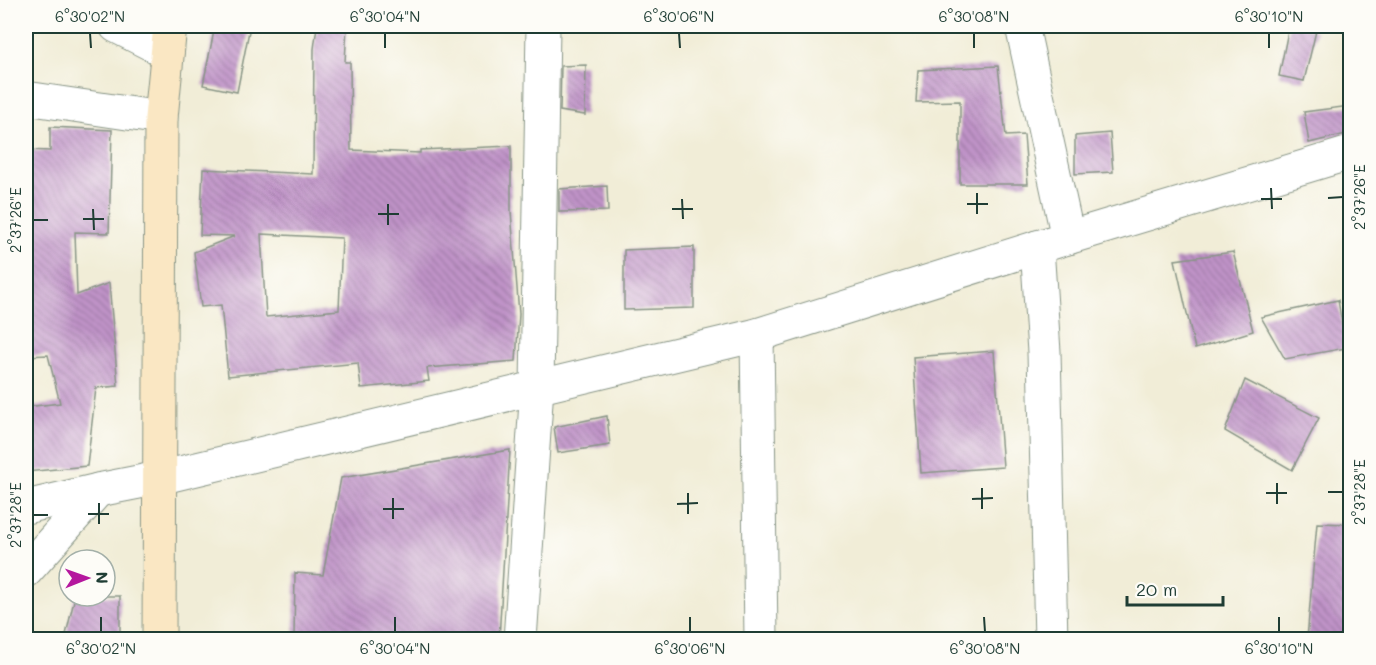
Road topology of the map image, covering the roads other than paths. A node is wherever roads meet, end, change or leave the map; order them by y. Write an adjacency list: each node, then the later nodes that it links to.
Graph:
1 (116, 26): 4 (street)
2 (543, 26): 11 (street)
3 (1022, 26): 8 (street)
4 (168, 39): 6 (main road)
5 (26, 98): 6 (street)
6 (161, 118): 12 (main road)
7 (1350, 153): 8 (street)
8 (1068, 238): 9 (street)
9 (1036, 248): 10 (street); 19 (street)
10 (756, 334): 11 (street); 18 (street)
11 (537, 387): 12 (street); 17 (street)
12 (159, 478): 13 (street); 16 (main road)
13 (98, 490): 14 (street); 15 (street)
14 (26, 507)
15 (26, 571)
16 (159, 639)
17 (520, 639)
18 (761, 639)
19 (1051, 639)

